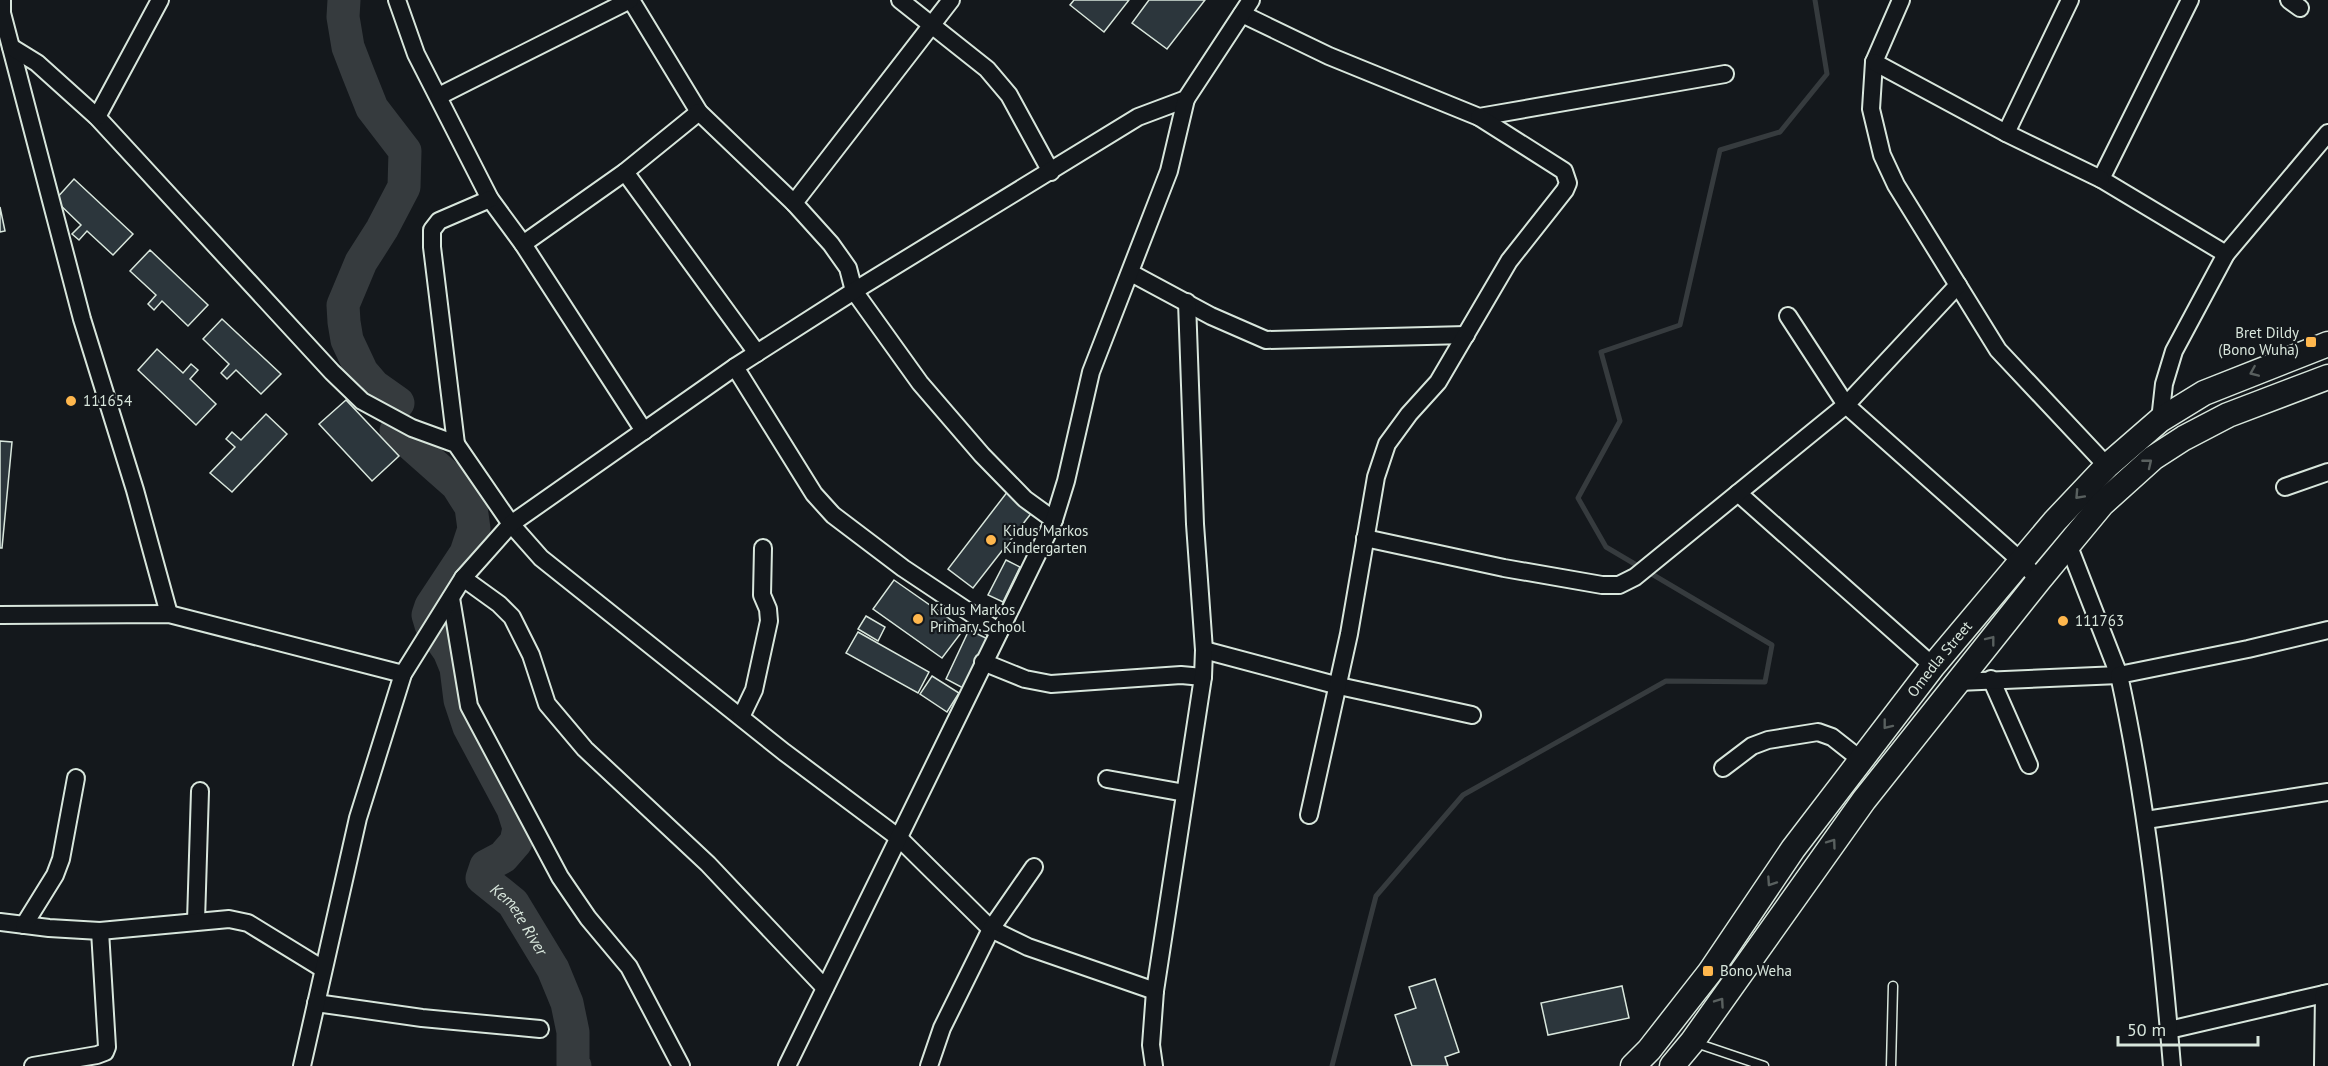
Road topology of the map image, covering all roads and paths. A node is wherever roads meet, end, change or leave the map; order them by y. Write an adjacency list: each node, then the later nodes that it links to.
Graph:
1 (160, 0): 18 (street)
2 (397, 0): 15 (street)
3 (630, 0): 15 (street); 17 (street)
4 (900, 0): 11 (street)
5 (951, 0): 11 (street)
6 (1900, 0): 13 (street)
7 (2070, 0): 20 (street)
8 (2190, 0): 24 (street)
9 (1247, 7): 16 (street); 19 (street)
10 (1, 9): 12 (street)
11 (932, 25): 23 (street); 26 (street)
12 (11, 47): 18 (street); 56 (street)
13 (1874, 62): 20 (street); 30 (street)
14 (1725, 74): 19 (street)
15 (439, 96): 25 (street)
16 (1186, 99): 23 (street); 29 (street)
17 (699, 112): 22 (street); 26 (street)
18 (98, 117): 42 (street)
19 (1479, 117): 34 (street)
20 (2006, 133): 24 (street)
21 (2328, 133): 28 (street)
22 (625, 172): 27 (street); 36 (street)
23 (1051, 172): 31 (street)
24 (2101, 179): 28 (street)
25 (490, 199): 27 (street); 42 (street)
26 (794, 203): 31 (street)
27 (523, 244): 41 (street)
28 (2226, 254): 40 (street)
29 (1131, 273): 32 (street); 47 (street)
30 (1958, 285): 39 (street); 43 (street)
31 (854, 291): 36 (street); 47 (street)
32 (1186, 302): 34 (street); 60 (street)
33 (1788, 316): 39 (street)
34 (1466, 335): 49 (street)
35 (2328, 344): 40 (main road, Omedla Street, one-way to 40)
36 (757, 353): 37 (street)
37 (735, 367): 41 (street); 59 (street)
38 (2328, 377): 50 (main road, Omedla Street, one-way to 38)
39 (1846, 405): 46 (street); 52 (street)
40 (2160, 420): 43 (main road, Omedla Street)
41 (644, 431): 48 (street)
42 (456, 444): 48 (street)
43 (2107, 466): 52 (main road, Omedla Street, one-way to 52)
44 (2328, 472): 45 (street)
45 (2285, 487)
46 (1738, 493): 49 (street); 62 (street)
47 (1054, 520): 59 (street)
48 (511, 524): 53 (street); 70 (street)
49 (1365, 538): 68 (street)
50 (2068, 544): 54 (main road, Omedla Street); 64 (street)
51 (763, 548): 70 (street)
52 (2021, 561): 54 (street); 62 (main road, Omedla Street)
53 (464, 578): 55 (street); 90 (street)
54 (2039, 580): 67 (main road, Omedla Street, one-way to 54)
55 (451, 598): 63 (street); 100 (street)
56 (169, 614): 57 (street); 63 (street)
57 (0, 615)
58 (2328, 630): 64 (street)
59 (999, 632): 61 (street)
60 (1204, 650): 65 (street); 68 (street)
61 (983, 662): 65 (street); 81 (street)
62 (1933, 666): 71 (main road, Omedla Street, one-way to 71)
63 (404, 674): 88 (street)
64 (2120, 675): 66 (street); 80 (street)
65 (1203, 677): 78 (street)
66 (1991, 679): 67 (street); 72 (street)
67 (1958, 682): 97 (main road, Omedla Street, one-way to 67)
68 (1339, 686): 69 (street); 79 (street)
69 (1472, 716)
70 (741, 717): 81 (street)
71 (1860, 759): 73 (street); 94 (main road, Omedla Street, one-way to 94)
72 (2029, 765)
73 (1723, 768)
74 (76, 778): 85 (street)
75 (1107, 779): 78 (street)
76 (200, 791): 83 (street)
77 (2328, 792): 80 (street)
78 (1185, 793): 91 (street)
79 (1309, 815)
80 (2146, 820): 96 (street)
81 (899, 838): 86 (street); 90 (street)
82 (1034, 867): 86 (street)
83 (196, 921): 87 (street); 88 (street)
84 (0, 922): 85 (street)
85 (24, 925): 87 (street)
86 (991, 929): 91 (street); 102 (street)
87 (100, 931): 98 (street)
88 (323, 969): 93 (street)
89 (1893, 986): 107 (lane)
90 (825, 988): 101 (street)
91 (1155, 991): 103 (street)
92 (2326, 993): 96 (street); 109 (street)
93 (316, 1003): 95 (street); 99 (street)
94 (1668, 1026): 97 (main road); 104 (main road, Omedla Street)
95 (540, 1029)
96 (2169, 1030): 108 (street)
97 (1692, 1042): 105 (main road, Omedla Street); 106 (lane)
98 (33, 1066)
99 (302, 1066)
100 (681, 1066)
101 (787, 1066)
102 (929, 1066)
103 (1154, 1066)
104 (1633, 1066)
105 (1672, 1066)
106 (1764, 1066)
107 (1891, 1066)
108 (2172, 1066)
109 (2323, 1066)

